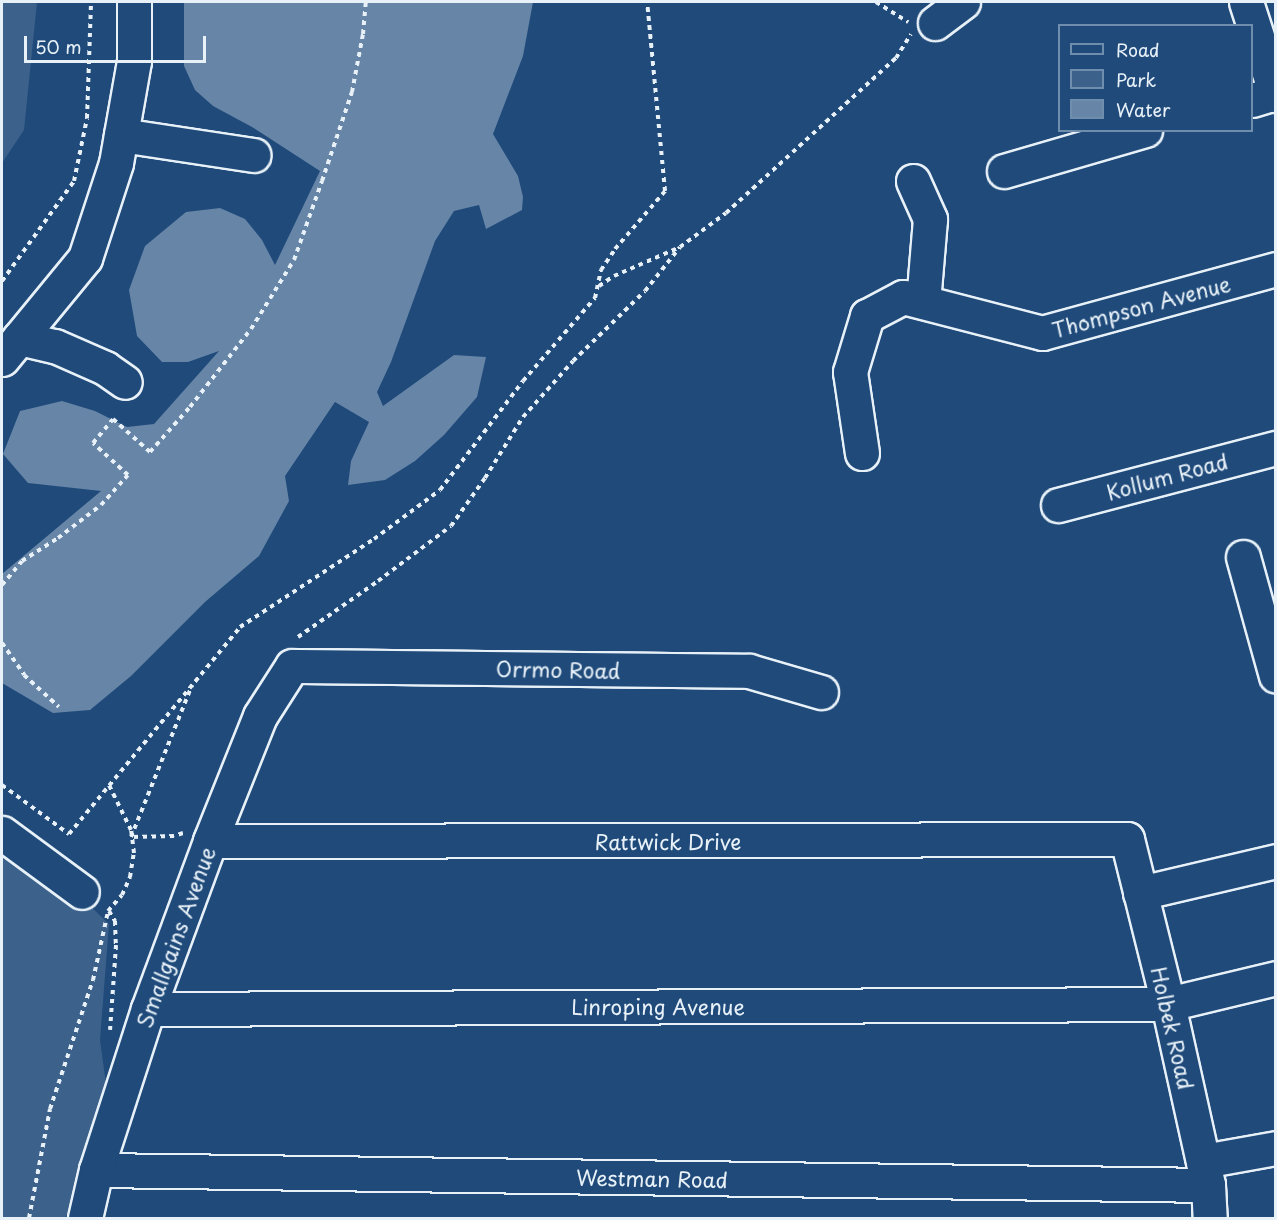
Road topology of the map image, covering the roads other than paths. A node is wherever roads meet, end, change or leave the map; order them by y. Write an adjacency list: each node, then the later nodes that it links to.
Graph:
1 (134, 2): 10 (street)
2 (963, 2): 4 (street)
3 (1246, 2): 6 (street)
4 (930, 22)
5 (1253, 24): 7 (street)
6 (1253, 24)
7 (1275, 94): 8 (street)
8 (1253, 100)
9 (1138, 132): 12 (street)
10 (121, 135): 11 (street); 16 (street)
11 (253, 155)
12 (1004, 171)
13 (913, 181): 15 (street)
14 (1275, 269): 15 (street, Thompson Avenue)
15 (923, 302): 19 (street, Thompson Avenue)
16 (10, 349): 17 (street)
17 (125, 382)
18 (1275, 448): 20 (street, Kollum Road)
19 (862, 453)
20 (1058, 505)
21 (1243, 558): 23 (street)
22 (290, 654): 24 (street, Orrmo Road); 25 (street, Smallgains Avenue)
23 (1275, 676)
24 (821, 692)
25 (199, 832): 27 (street, Rattwick Drive); 33 (street, Smallgains Avenue)
26 (2, 833): 29 (street)
27 (1127, 839): 30 (street, Holbek Road)
28 (1275, 861): 30 (street)
29 (82, 892)
30 (1140, 893): 32 (street, Holbek Road)
31 (1275, 978): 32 (street, Linroping Avenue)
32 (1168, 1004): 33 (street, Linroping Avenue); 36 (street, Holbek Road)
33 (148, 1009): 35 (street, Smallgains Avenue)
34 (1275, 1148): 36 (street, Westman Road)
35 (96, 1170): 36 (street, Westman Road); 37 (street, Smallgains Avenue)
36 (1206, 1173): 38 (street, Holbek Road)
37 (85, 1218)
38 (1210, 1218)

